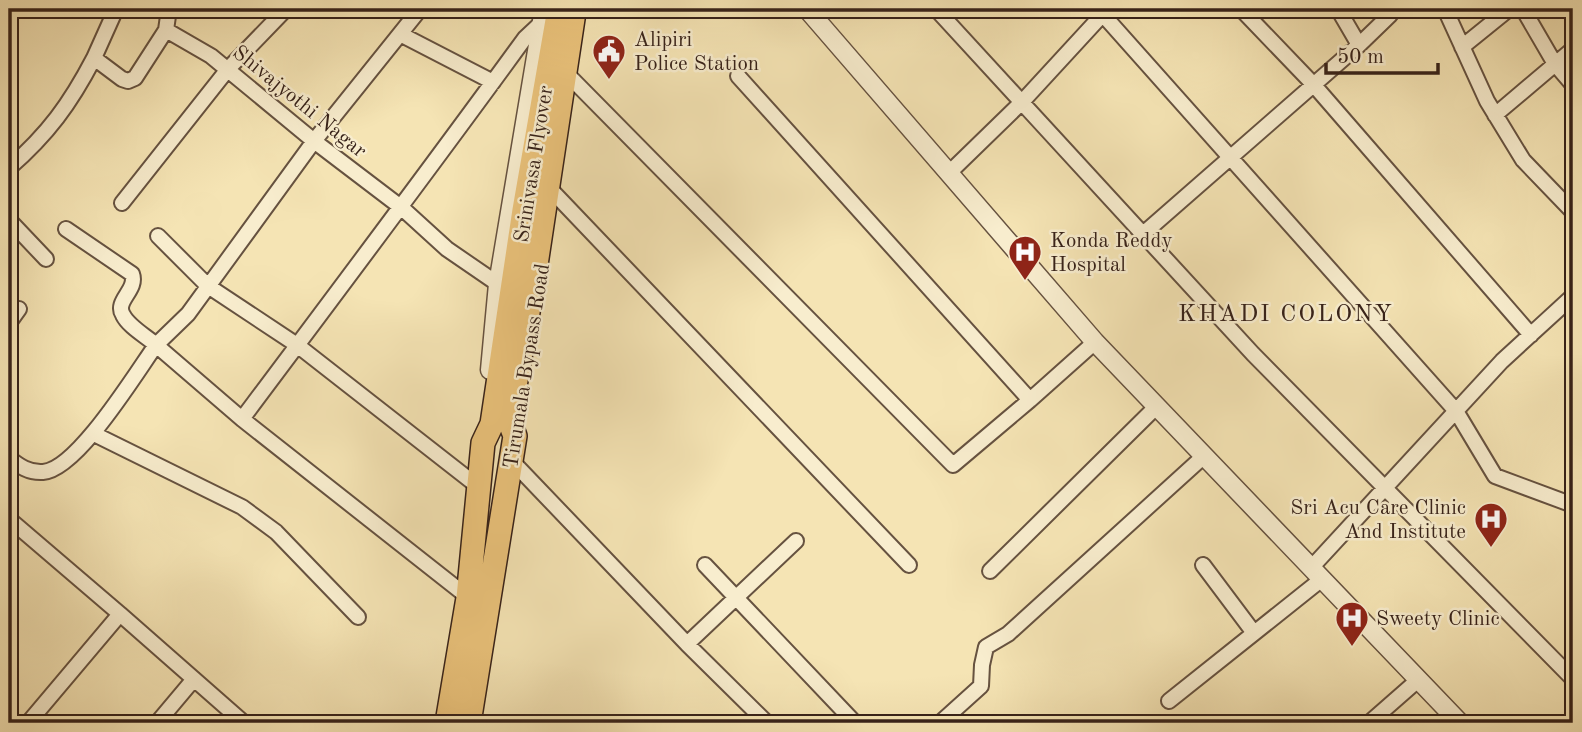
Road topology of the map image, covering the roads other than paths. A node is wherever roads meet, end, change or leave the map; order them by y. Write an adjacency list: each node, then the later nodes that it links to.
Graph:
1 (117, 9): 22 (street)
2 (169, 9): 17 (street)
3 (286, 9): 24 (street)
4 (419, 9): 18 (street)
5 (574, 9): 58 (main road, Srinivasa Flyover)
6 (581, 9): 26 (street, Tirumala Bypass Road)
7 (809, 9): 35 (street)
8 (936, 9): 30 (street)
9 (1241, 9): 28 (street)
10 (1338, 9): 19 (street)
11 (1445, 9): 20 (street)
12 (1509, 9): 20 (street)
13 (1523, 9): 23 (street)
14 (549, 10): 27 (street); 45 (street, Tirumala Bypass Road); 58 (main road, Srinivasa Flyover)
15 (1100, 11): 30 (street); 33 (street)
16 (1390, 15): 19 (street)
17 (166, 30): 22 (street); 24 (street, Shivajyothi Nagar)
18 (400, 34): 27 (street); 32 (street)
19 (1359, 45): 28 (street)
20 (1462, 47): 31 (street)
21 (1573, 48): 23 (street)
22 (94, 58): 34 (street)
23 (1555, 64): 29 (street); 31 (street)
24 (228, 69): 32 (street, Shivajyothi Nagar); 37 (street)
25 (738, 76): 54 (street)
26 (570, 77): 36 (street, Tirumala Bypass Road); 54 (street)
27 (493, 82): 38 (street)
28 (1313, 84): 33 (street); 50 (street)
29 (1573, 85)
30 (1022, 102): 35 (street); 42 (street)
31 (1495, 115): 39 (street)
32 (314, 141): 38 (street, Shivajyothi Nagar); 46 (street)
33 (1231, 156): 42 (street); 56 (street)
34 (9, 169)
35 (949, 173): 51 (street)
36 (554, 193): 58 (street, Tirumala Bypass Road); 69 (street)
37 (122, 203)
38 (402, 208): 45 (street, Shivajyothi Nagar); 53 (street)
39 (1573, 212)
40 (9, 220): 44 (street)
41 (66, 229): 52 (street)
42 (1143, 234): 64 (street)
43 (158, 236): 46 (street)
44 (46, 259)
45 (498, 284): 58 (street, Tirumala Bypass Road)
46 (208, 286): 52 (street); 53 (street)
47 (1573, 296): 50 (street)
48 (19, 309): 49 (street)
49 (9, 323)
50 (1531, 335): 56 (street)
51 (1095, 342): 54 (street); 55 (street)
52 (156, 345): 57 (street); 59 (street)
53 (297, 345): 57 (street); 63 (street)
54 (1030, 400)
55 (1157, 406): 60 (street); 71 (street)
56 (1456, 411): 64 (street); 65 (street)
57 (242, 419): 74 (street)
58 (500, 431): 62 (main road, Tirumala Bypass Road); 63 (main road, Tirumala Bypass Road)
59 (94, 434): 61 (street); 76 (street)
60 (1205, 456): 72 (street); 91 (street)
61 (9, 458)
62 (511, 460): 74 (main road, Tirumala Bypass Road); 78 (street)
63 (480, 488): 74 (main road, Tirumala Bypass Road)
64 (1384, 489): 72 (street); 80 (street)
65 (1573, 505)
66 (9, 519): 75 (street)
67 (796, 541): 73 (street)
68 (705, 565): 73 (street)
69 (909, 565)
70 (1203, 565): 77 (street)
71 (990, 571)
72 (1316, 573): 77 (street); 81 (street)
73 (736, 598): 78 (street); 90 (street)
74 (478, 604): 87 (main road, Tirumala Bypass Road); 88 (main road, Tirumala Bypass Road)
75 (120, 614): 79 (street); 84 (street)
76 (358, 617)
77 (1254, 633): 82 (street)
78 (687, 644): 89 (street)
79 (194, 679): 85 (street); 86 (street)
80 (1573, 679)
81 (1418, 680): 83 (street); 92 (street)
82 (1169, 701)
83 (1376, 721)
84 (28, 723)
85 (157, 723)
86 (244, 723)
87 (447, 723)
88 (469, 723)
89 (767, 723)
90 (855, 723)
91 (940, 723)
92 (1460, 723)

